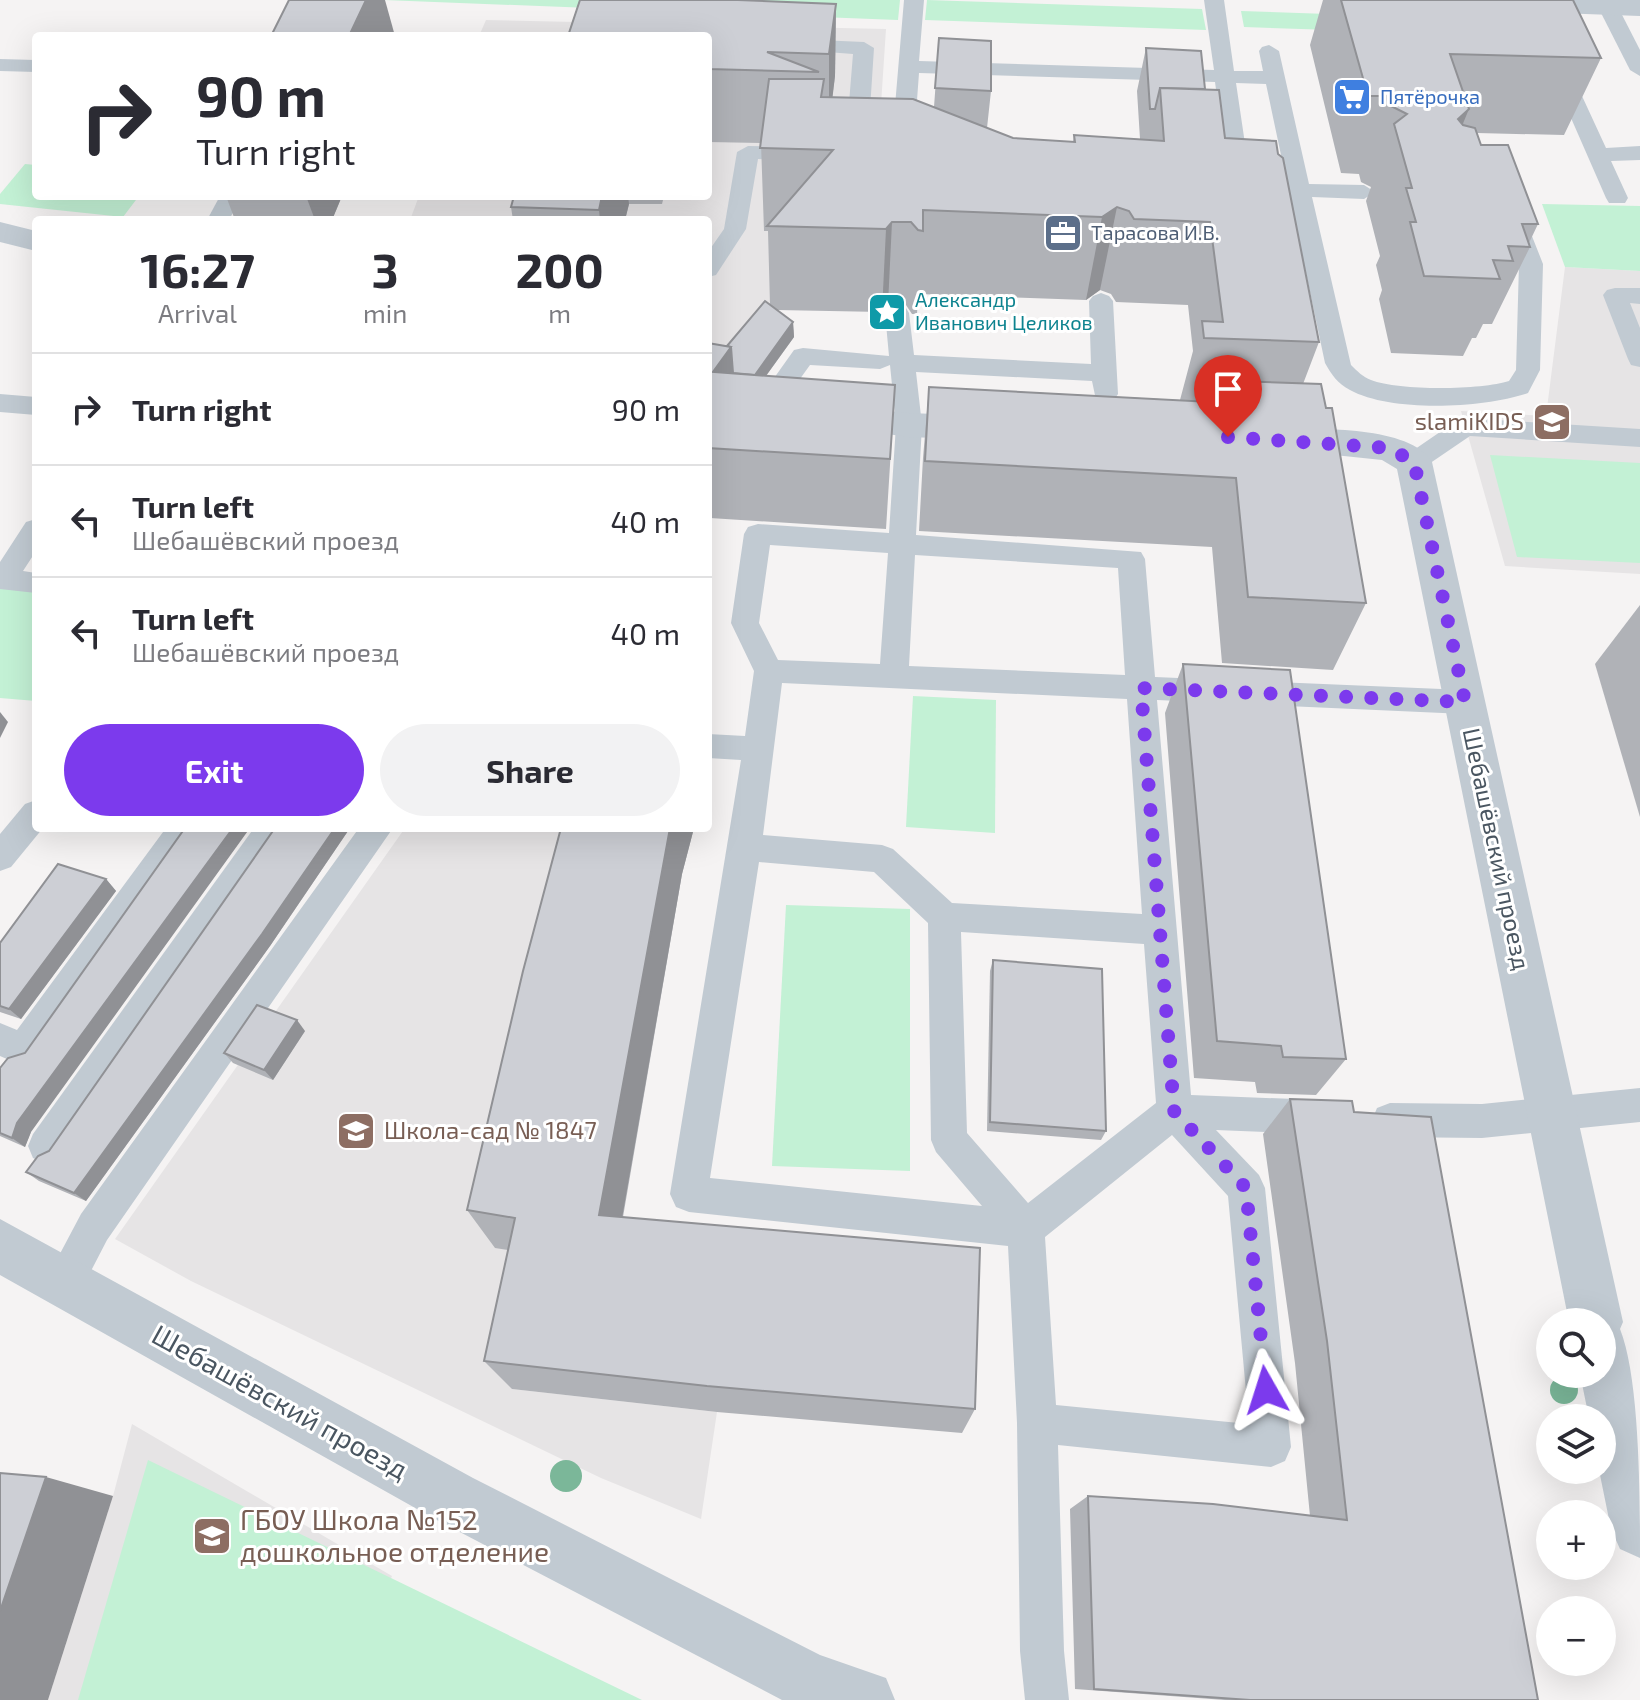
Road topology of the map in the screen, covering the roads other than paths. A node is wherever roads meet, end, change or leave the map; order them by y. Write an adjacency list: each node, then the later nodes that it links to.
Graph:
1 (914, 0): 11 (lane)
2 (1214, 0): 14 (lane)
3 (1416, 0): 4 (street)
4 (1528, 2): 5 (street)
5 (1608, 7): 6 (street); 13 (lane)
6 (1640, 8)
7 (770, 45): 26 (lane)
8 (1269, 51): 15 (lane)
9 (0, 65): 10 (lane)
10 (32, 66)
11 (907, 67): 14 (lane); 17 (lane)
12 (1559, 67): 18 (lane)
13 (1640, 70)
14 (1225, 77): 15 (lane); 19 (lane)
15 (1275, 78): 20 (lane)
16 (1640, 153): 18 (lane)
17 (916, 155)
18 (1598, 155): 22 (lane)
19 (1189, 163)
20 (1299, 190): 21 (lane); 23 (lane)
21 (1364, 192)
22 (1617, 198)
23 (1485, 202)
24 (0, 232): 25 (street)
25 (32, 240)
26 (712, 264)
27 (1640, 296): 30 (lane)
28 (1101, 301): 32 (lane)
29 (897, 313): 31 (lane)
30 (1640, 359)
31 (891, 362): 32 (lane); 36 (lane); 38 (lane)
32 (1103, 373): 37 (lane)
33 (722, 402): 36 (street)
34 (0, 403): 35 (lane)
35 (32, 406)
36 (765, 409): 38 (street)
37 (1108, 420)
38 (909, 425): 39 (street); 44 (lane)
39 (1018, 429)
40 (1237, 438): 42 (street)
41 (1640, 438): 42 (lane)
42 (1414, 462): 49 (street, Шебашёвский проезд)
43 (32, 535): 45 (lane)
44 (902, 543): 46 (lane); 47 (lane); 48 (lane)
45 (32, 583)
46 (769, 671): 47 (lane); 51 (lane)
47 (894, 677): 48 (lane)
48 (1141, 688): 49 (lane); 59 (lane)
49 (1465, 702): 63 (street, Шебашёвский проезд)
50 (712, 746): 51 (lane)
51 (760, 749): 56 (lane)
52 (32, 818): 57 (lane)
53 (181, 832): 60 (lane)
54 (269, 832): 64 (lane)
55 (374, 832): 67 (lane)
56 (745, 847): 58 (lane); 65 (lane)
57 (0, 857)
58 (944, 917): 59 (lane); 65 (lane)
59 (1160, 930): 62 (lane)
60 (0, 1039)
61 (1640, 1105): 63 (lane)
62 (1174, 1111): 63 (lane); 65 (lane); 70 (lane)
63 (1552, 1112): 68 (street, Шебашёвский проезд)
64 (46, 1146)
65 (1026, 1229): 70 (lane)
66 (2, 1251): 67 (street, Шебашёвский проезд)
67 (64, 1282): 72 (street, Шебашёвский проезд)
68 (1593, 1308)
69 (1610, 1388): 71 (street)
70 (1037, 1423): 74 (lane)
71 (1640, 1529)
72 (804, 1691): 73 (street, Шебашёвский проезд)
73 (864, 1700)
74 (1047, 1700)

